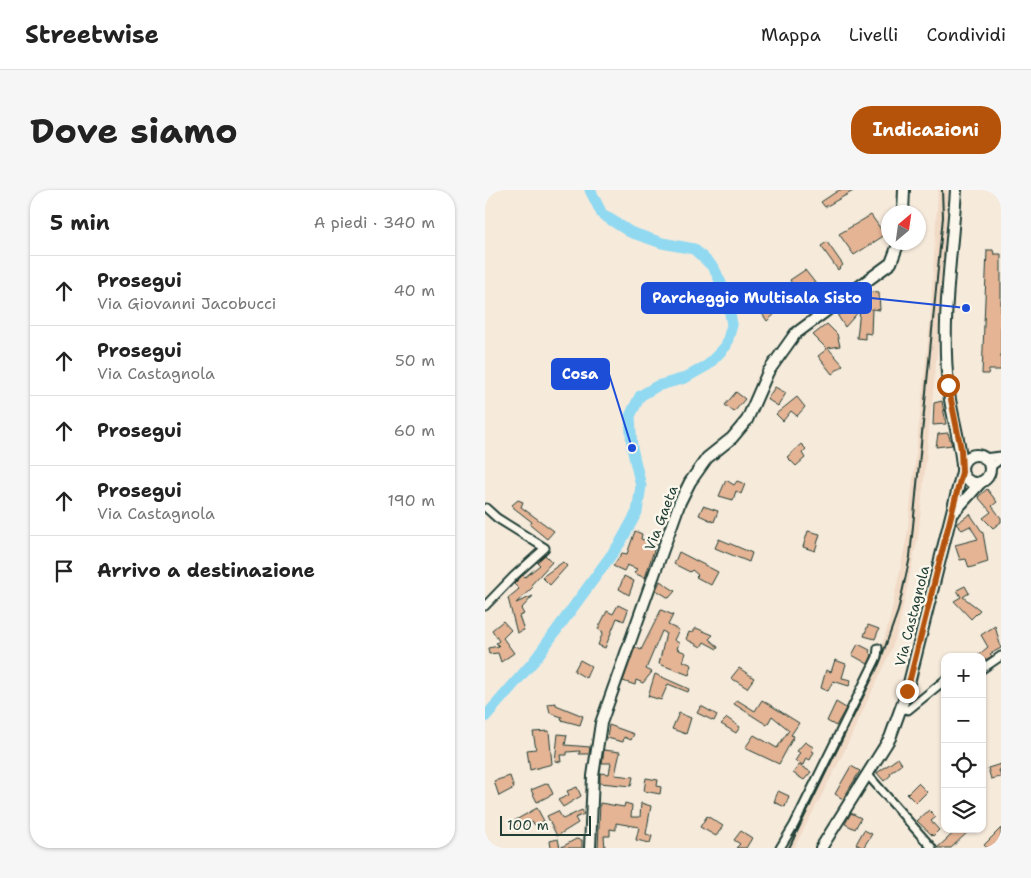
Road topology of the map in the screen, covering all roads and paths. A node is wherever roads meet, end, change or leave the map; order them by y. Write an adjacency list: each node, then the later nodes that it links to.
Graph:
1 (904, 190): 3 (main road)
2 (956, 190): 5 (main road)
3 (903, 205)
4 (896, 250): 20 (main road, Via Gaeta)
5 (955, 424): 6 (main road); 8 (main road)
6 (980, 456): 7 (street); 8 (main road); 9 (main road)
7 (1001, 458): 9 (street)
8 (962, 469): 10 (main road); 12 (main road, Via Castagnola)
9 (989, 472): 10 (main road)
10 (981, 482): 12 (main road)
11 (486, 508): 13 (street)
12 (950, 518): 18 (main road, Via Castagnola)
13 (485, 606)
14 (878, 648): 21 (street)
15 (1001, 656): 16 (street)
16 (986, 666)
17 (941, 683): 18 (street)
18 (901, 708): 19 (main road, Via Castagnola)
19 (867, 774): 22 (main road, Via Castagnola); 23 (street)
20 (590, 848)
21 (780, 848)
22 (821, 848)
23 (932, 848)

